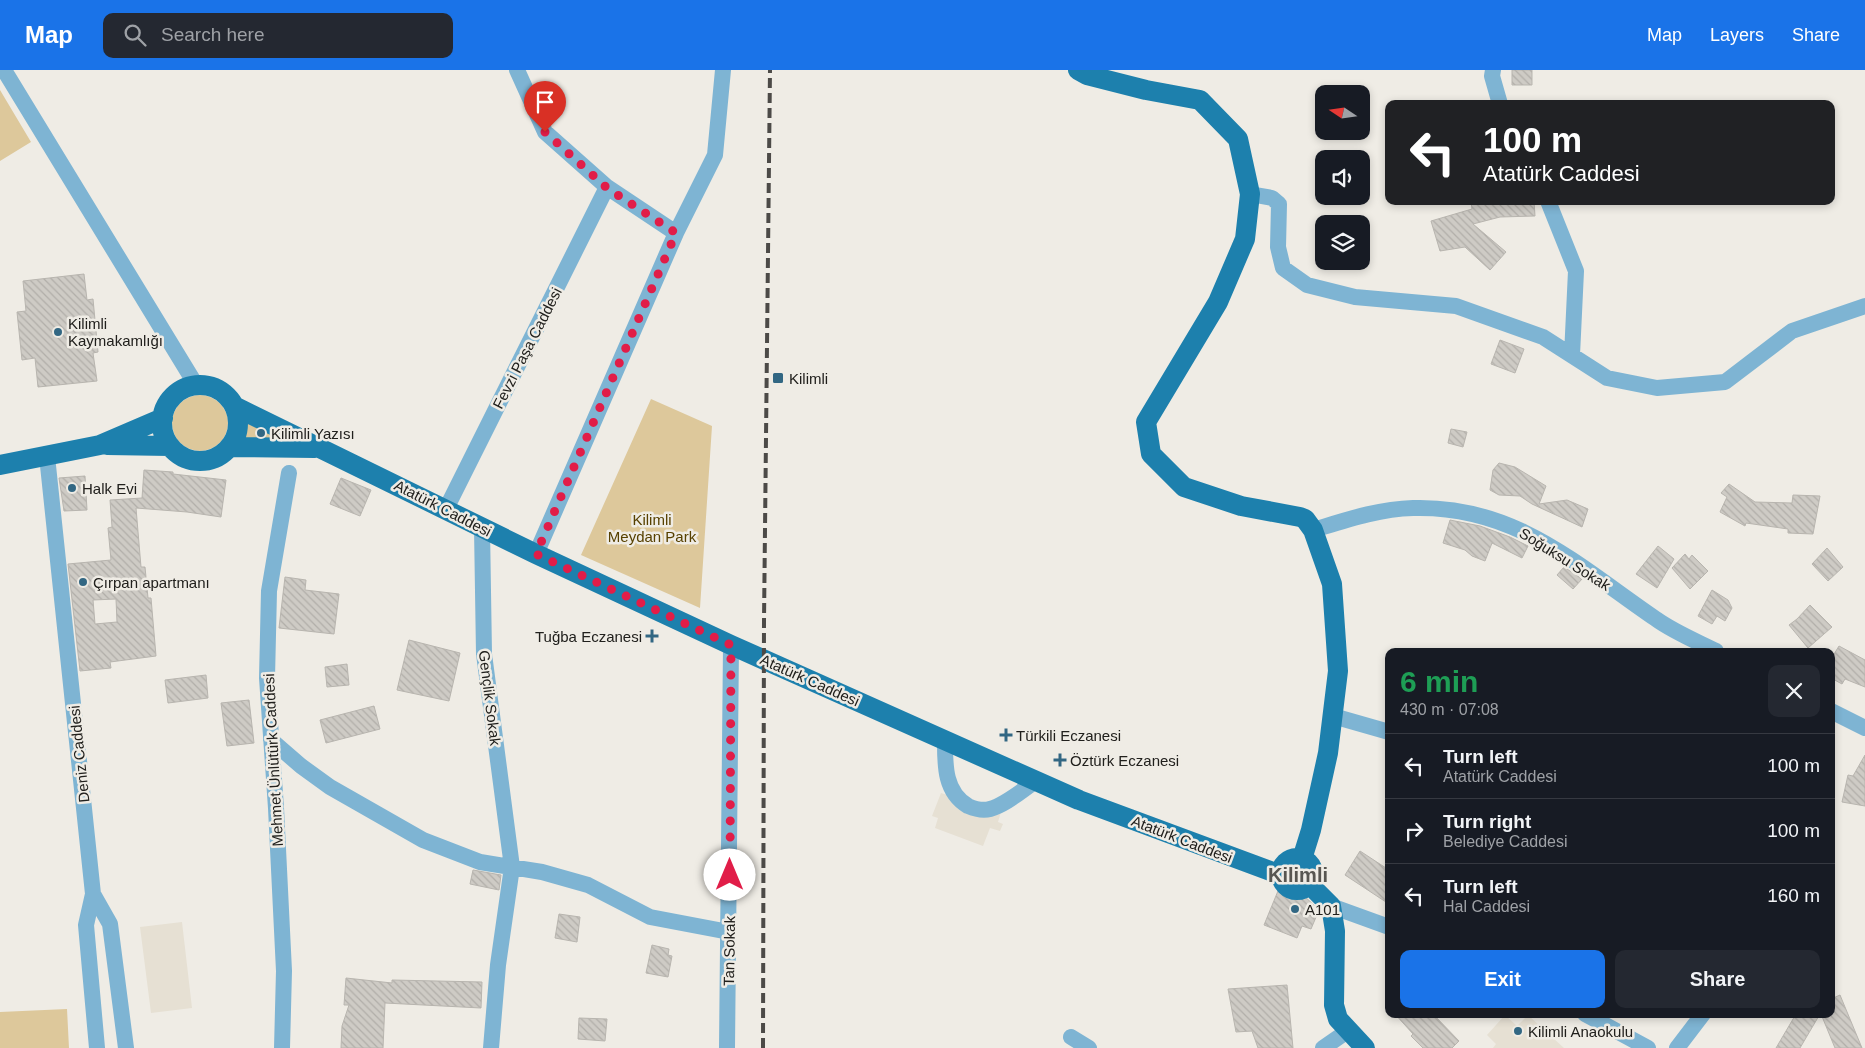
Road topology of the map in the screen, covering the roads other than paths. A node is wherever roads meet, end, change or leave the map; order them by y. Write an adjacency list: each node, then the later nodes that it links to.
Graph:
1 (4, 70): 13 (street)
2 (518, 70): 7 (street)
3 (723, 70): 10 (street)
4 (1078, 70): 8 (main road)
5 (1493, 70): 6 (street)
6 (1499, 100)
7 (607, 188): 10 (street); 23 (street, Fevzi Paşa Caddesi)
8 (1250, 194): 12 (street); 25 (main road)
9 (1550, 205): 12 (street)
10 (676, 233): 26 (street)
11 (1865, 306): 12 (street)
12 (1572, 355)
13 (196, 385): 14 (main road); 15 (main road)
14 (234, 406): 18 (main road); 19 (main road, Atatürk Caddesi)
15 (163, 418): 16 (main road); 17 (main road)
16 (100, 445): 17 (main road); 20 (main road)
17 (170, 446): 18 (main road)
18 (230, 447): 19 (main road, Atatürk Caddesi)
19 (322, 448): 23 (main road, Atatürk Caddesi)
20 (47, 456): 21 (main road); 40 (street, Deniz Caddesi)
21 (0, 465)
22 (290, 473): 33 (street, Mehmet Ünlütürk Caddesi)
23 (446, 509): 24 (main road, Atatürk Caddesi)
24 (482, 528): 26 (main road, Atatürk Caddesi); 37 (street, Gençlik Sokak)
25 (1313, 530): 28 (street, Soğuksu Sokak); 30 (main road)
26 (536, 554): 27 (main road, Atatürk Caddesi)
27 (731, 645): 34 (main road, Atatürk Caddesi); 43 (street, Tan Sokak)
28 (1710, 648)
29 (1835, 713): 31 (street)
30 (1333, 716): 32 (street); 36 (main road)
31 (1865, 728)
32 (1385, 731)
33 (271, 740): 37 (street); 50 (street, Mehmet Ünlütürk Caddesi)
34 (945, 740): 35 (main road, Atatürk Caddesi); 35 (street)
35 (1036, 781): 38 (main road, Atatürk Caddesi)
36 (1302, 859): 38 (main road); 39 (main road)
37 (512, 867): 43 (street); 51 (street, Gençlik Sokak)
38 (1281, 875): 39 (main road)
39 (1309, 884): 41 (main road)
40 (93, 894): 48 (street); 49 (street, Deniz Caddesi)
41 (1331, 906): 42 (street); 46 (main road)
42 (1385, 926)
43 (729, 932): 52 (street, Tan Sokak)
44 (1592, 1018): 56 (street)
45 (1700, 1018): 57 (street)
46 (1349, 1030): 54 (street); 55 (main road)
47 (1071, 1037): 53 (street)
48 (97, 1048)
49 (126, 1048)
50 (282, 1048)
51 (491, 1048)
52 (727, 1048)
53 (1089, 1048)
54 (1325, 1048)
55 (1365, 1048)
56 (1648, 1048)
57 (1677, 1048)

